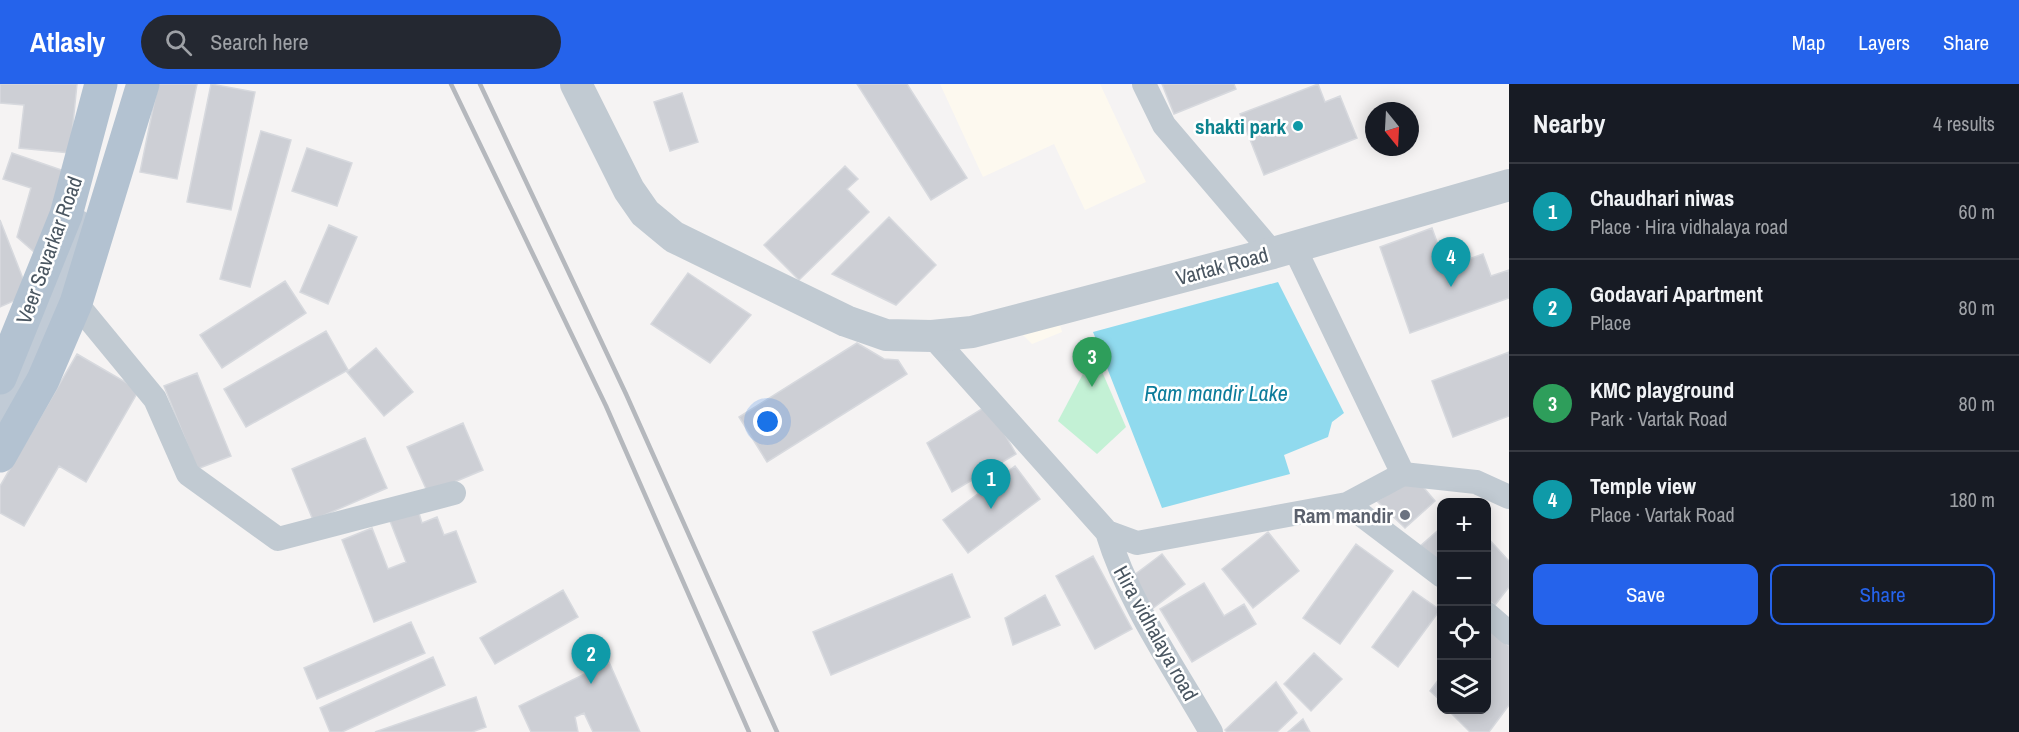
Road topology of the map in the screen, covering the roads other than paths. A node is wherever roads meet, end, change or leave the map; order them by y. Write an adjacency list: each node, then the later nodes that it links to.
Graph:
1 (101, 84): 10 (main road, Veer Savarkar Road)
2 (116, 84): 11 (main road)
3 (143, 84): 8 (main road)
4 (576, 84): 9 (street, Vartak Road)
5 (1144, 84): 7 (street)
6 (1509, 184): 7 (street, Vartak Road)
7 (1284, 250): 9 (street, Vartak Road); 13 (street)
8 (76, 303): 12 (main road); 14 (street)
9 (932, 336): 17 (street)
10 (0, 378)
11 (0, 425)
12 (0, 456)
13 (1403, 474): 15 (street); 16 (street)
14 (454, 493)
15 (1509, 497)
16 (1347, 504): 17 (street); 18 (street)
17 (1107, 532): 21 (street, Hira vidhalaya road)
18 (1437, 572)
19 (1491, 617): 20 (street)
20 (1509, 633)
21 (1211, 732)

